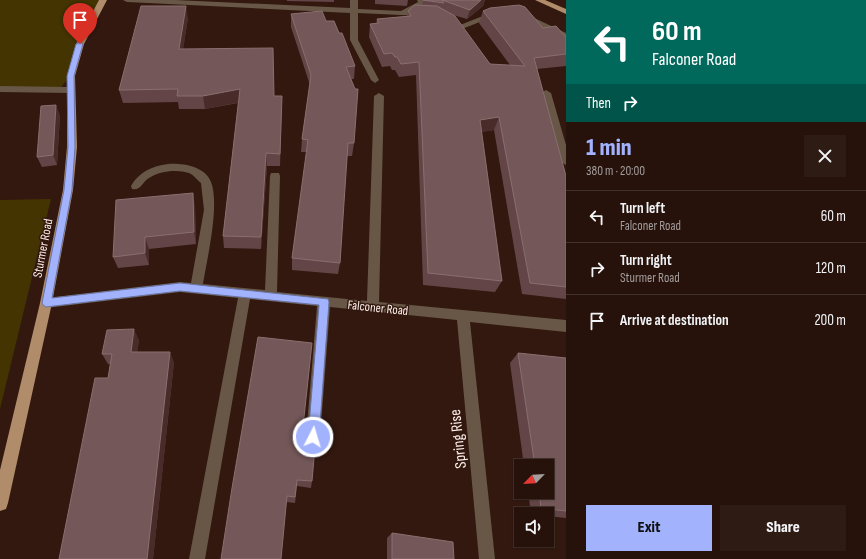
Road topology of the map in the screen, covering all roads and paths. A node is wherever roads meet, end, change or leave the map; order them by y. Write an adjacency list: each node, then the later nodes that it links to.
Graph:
1 (103, 0): 18 (main road, Sturmer Road)
2 (127, 0): 6 (street)
3 (354, 0): 8 (street)
4 (422, 0): 10 (street)
5 (539, 0): 9 (main road)
6 (197, 2): 7 (street)
7 (262, 3): 8 (street)
8 (354, 11): 10 (street); 16 (street)
9 (566, 12)
10 (401, 13): 13 (street)
11 (502, 13): 14 (street)
12 (518, 14): 15 (street)
13 (429, 15)
14 (460, 27)
15 (566, 36)
16 (375, 80)
17 (0, 89): 18 (street)
18 (71, 90): 28 (main road, Sturmer Road)
19 (546, 93): 21 (street)
20 (379, 96): 29 (street)
21 (566, 162)
22 (275, 176): 26 (street)
23 (136, 186): 24 (street)
24 (196, 289): 25 (street, Falconer Road); 28 (street, Falconer Road)
25 (245, 293): 26 (street, Falconer Road); 34 (street)
26 (271, 296): 27 (street, Falconer Road)
27 (324, 302): 29 (street, Falconer Road); 32 (street)
28 (46, 303): 33 (main road, Sturmer Road)
29 (373, 306): 30 (street, Falconer Road)
30 (463, 316): 31 (street, Falconer Road); 35 (street, Spring Rise)
31 (566, 326)
32 (313, 437)
33 (0, 504)
34 (197, 559)
35 (487, 559)

